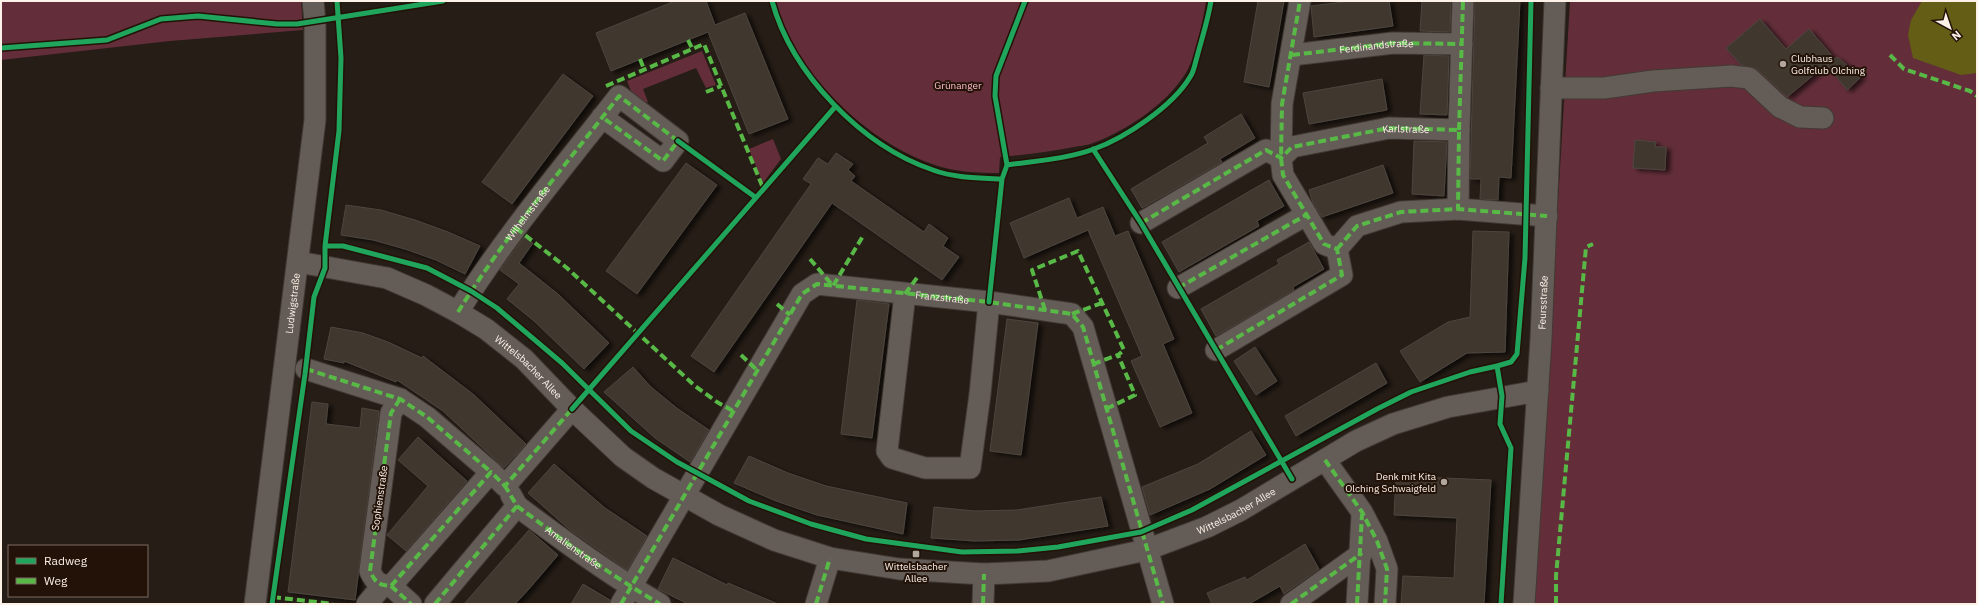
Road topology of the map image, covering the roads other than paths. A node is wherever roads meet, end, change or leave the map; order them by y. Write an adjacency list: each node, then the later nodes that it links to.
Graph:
1 (313, 1): 17 (street, Ludwigstraße)
2 (1300, 1): 6 (street)
3 (1463, 1): 5 (street)
4 (1555, 1): 7 (street, Feursstraße)
5 (1462, 44): 6 (street, Ferdinandstraße); 10 (street)
6 (1292, 55): 11 (street)
7 (1551, 88): 9 (street); 14 (street, Feursstraße)
8 (602, 117): 21 (street, Wilhelmstraße)
9 (1823, 118)
10 (1459, 130): 11 (street, Karlstraße); 12 (street)
11 (1281, 158): 13 (street); 15 (street)
12 (1458, 209): 14 (street); 16 (street)
13 (1306, 215): 16 (street); 18 (street)
14 (1547, 216): 24 (street, Feursstraße)
15 (1141, 223)
16 (1337, 249): 22 (street)
17 (298, 262): 21 (street, Wittelsbacher Allee); 38 (street, Ludwigstraße)
18 (1178, 288)
19 (905, 294): 20 (street, Franzstraße); 20 (street); 29 (street, Franzstraße)
20 (989, 302): 32 (street, Franzstraße)
21 (458, 312): 26 (street, Wittelsbacher Allee)
22 (1216, 350)
23 (306, 370): 25 (street)
24 (1538, 391): 27 (street, Wittelsbacher Allee); 49 (street, Feursstraße)
25 (400, 399): 28 (street); 36 (street, Sophienstraße)
26 (572, 409): 28 (street); 29 (street, Wittelsbacher Allee)
27 (1325, 460): 31 (street); 32 (street, Wittelsbacher Allee)
28 (498, 479): 30 (street); 36 (street)
29 (683, 496): 34 (street, Wittelsbacher Allee); 37 (street)
30 (518, 506): 37 (street, Amalienstraße); 41 (street)
31 (1362, 512): 33 (street); 48 (street)
32 (1146, 550): 35 (street, Wittelsbacher Allee); 45 (street, Franzstraße)
33 (1362, 553): 46 (street); 47 (street)
34 (830, 558): 35 (street, Wittelsbacher Allee); 43 (street)
35 (984, 574): 44 (street)
36 (387, 586): 39 (street); 40 (street, Sophienstraße)
37 (626, 596): 42 (street, Amalienstraße)
38 (255, 604)
39 (368, 604)
40 (411, 604)
41 (435, 604)
42 (660, 604)
43 (816, 604)
44 (983, 604)
45 (1163, 604)
46 (1291, 604)
47 (1358, 604)
48 (1385, 604)
49 (1524, 604)

